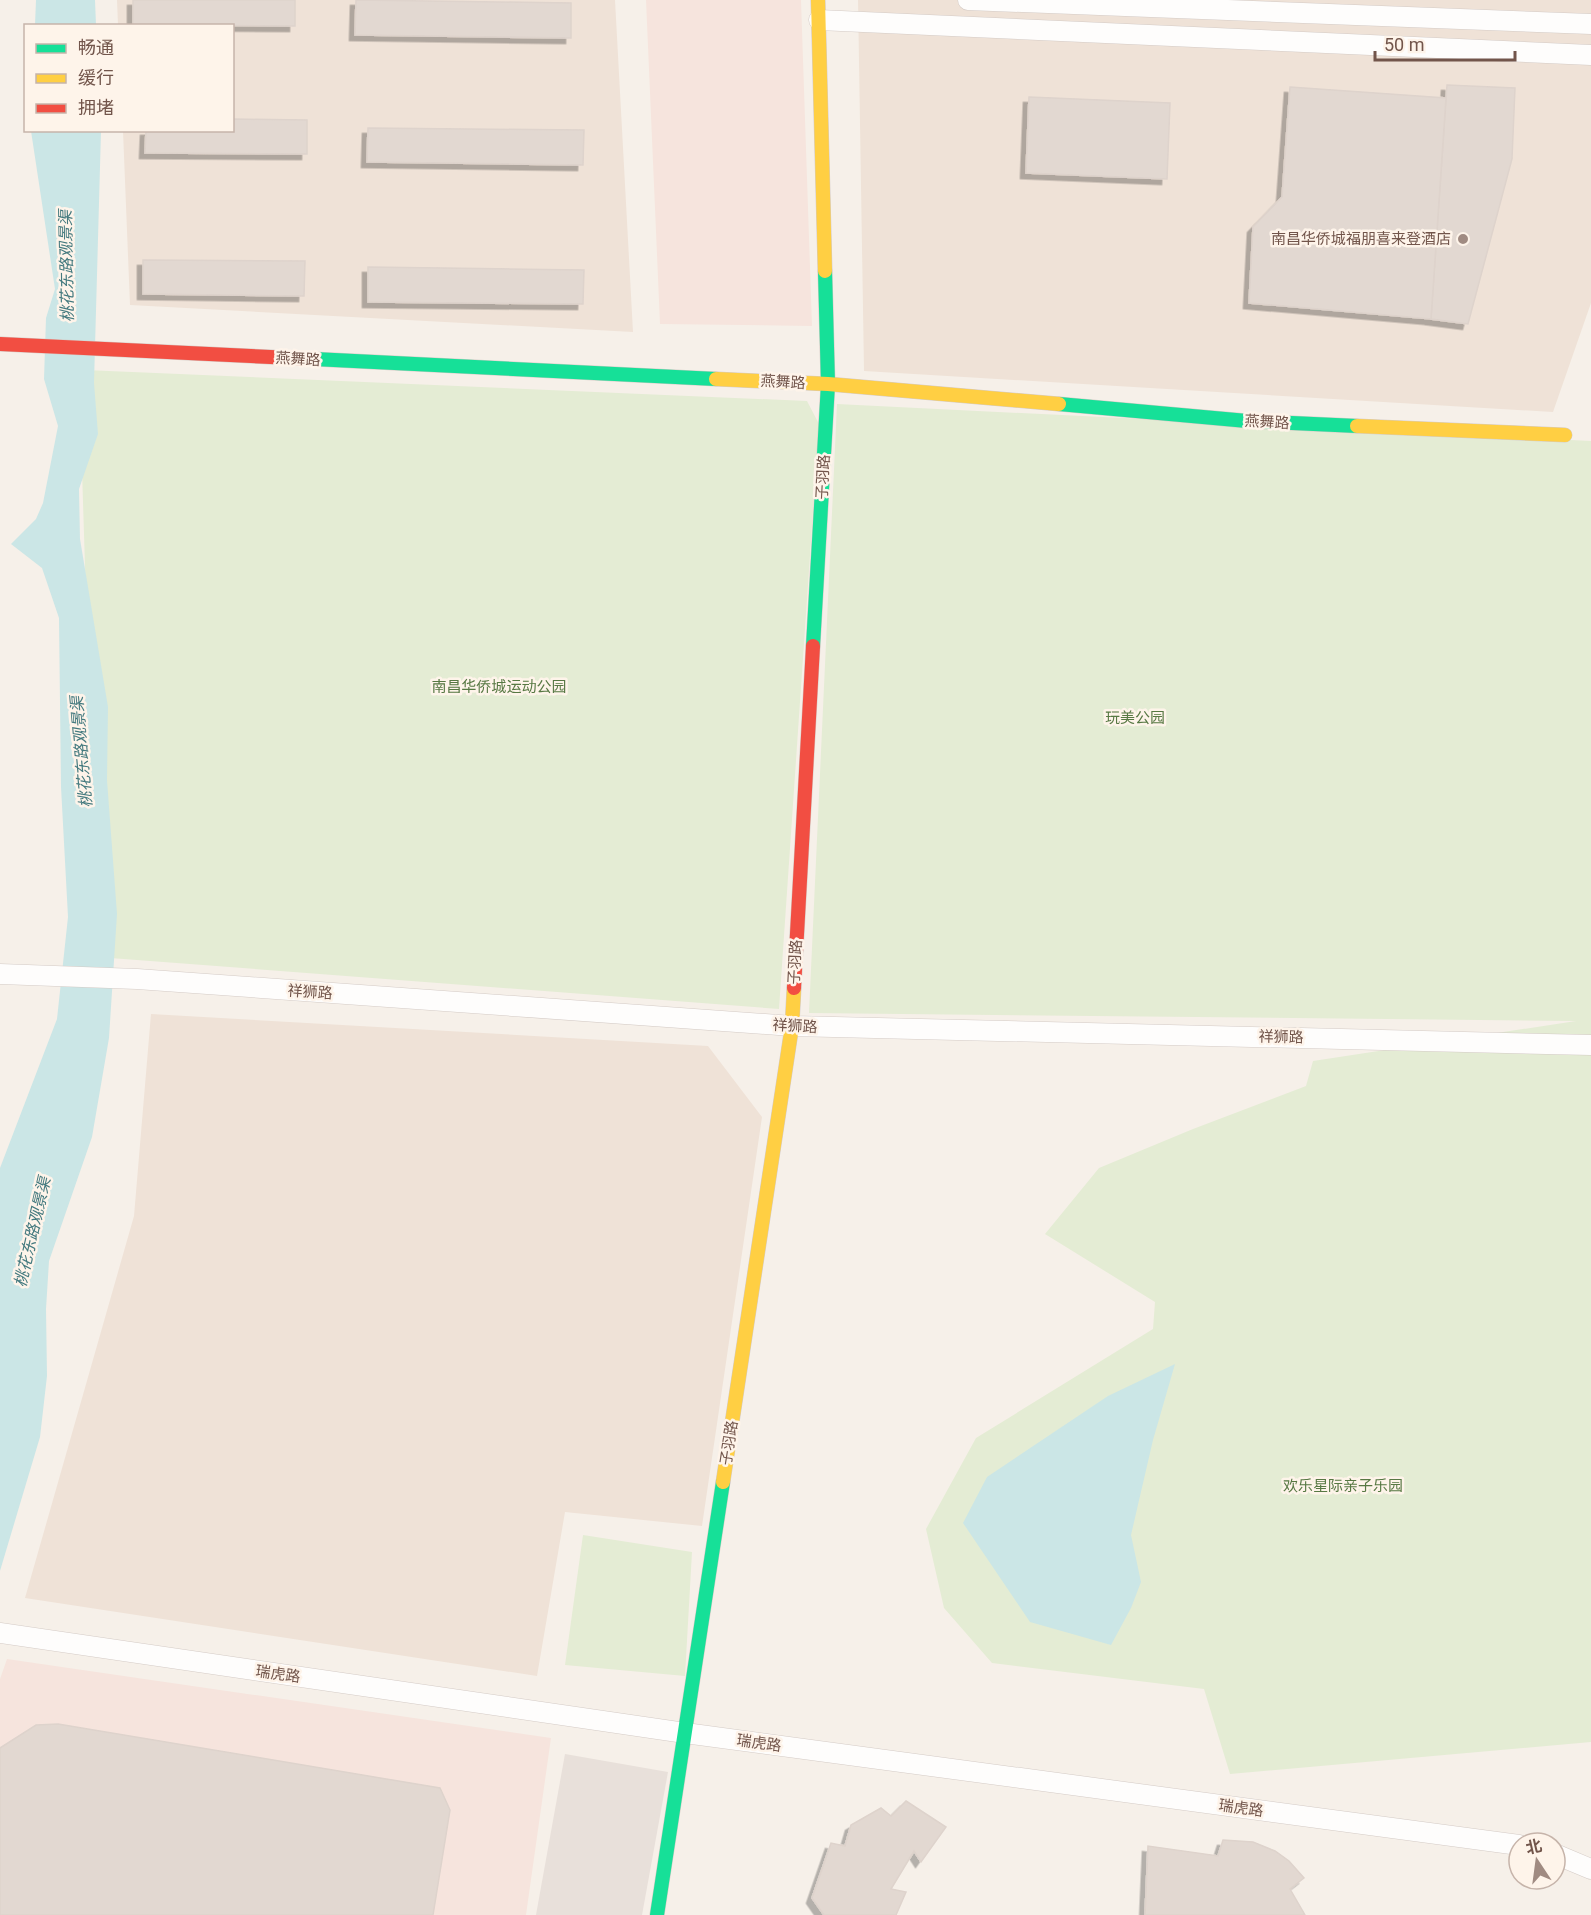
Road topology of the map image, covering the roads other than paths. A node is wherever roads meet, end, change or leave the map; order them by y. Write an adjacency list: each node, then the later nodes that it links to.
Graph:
1 (818, 0): 3 (street, 子羽路)
2 (968, 0): 4 (street)
3 (819, 20): 5 (street); 7 (street, 子羽路)
4 (1591, 24)
5 (1591, 55)
6 (0, 344): 7 (street, 燕舞路)
7 (828, 384): 8 (street, 燕舞路); 10 (street, 子羽路)
8 (1565, 435)
9 (0, 974): 10 (street, 祥狮路)
10 (792, 1026): 11 (street, 祥狮路); 13 (street, 子羽路)
11 (1591, 1045)
12 (6, 1634): 13 (street, 瑞虎路)
13 (685, 1733): 14 (street, 瑞虎路); 17 (street, 子羽路)
14 (1507, 1843)
15 (1567, 1859): 16 (street)
16 (1591, 1869)
17 (657, 1915)

